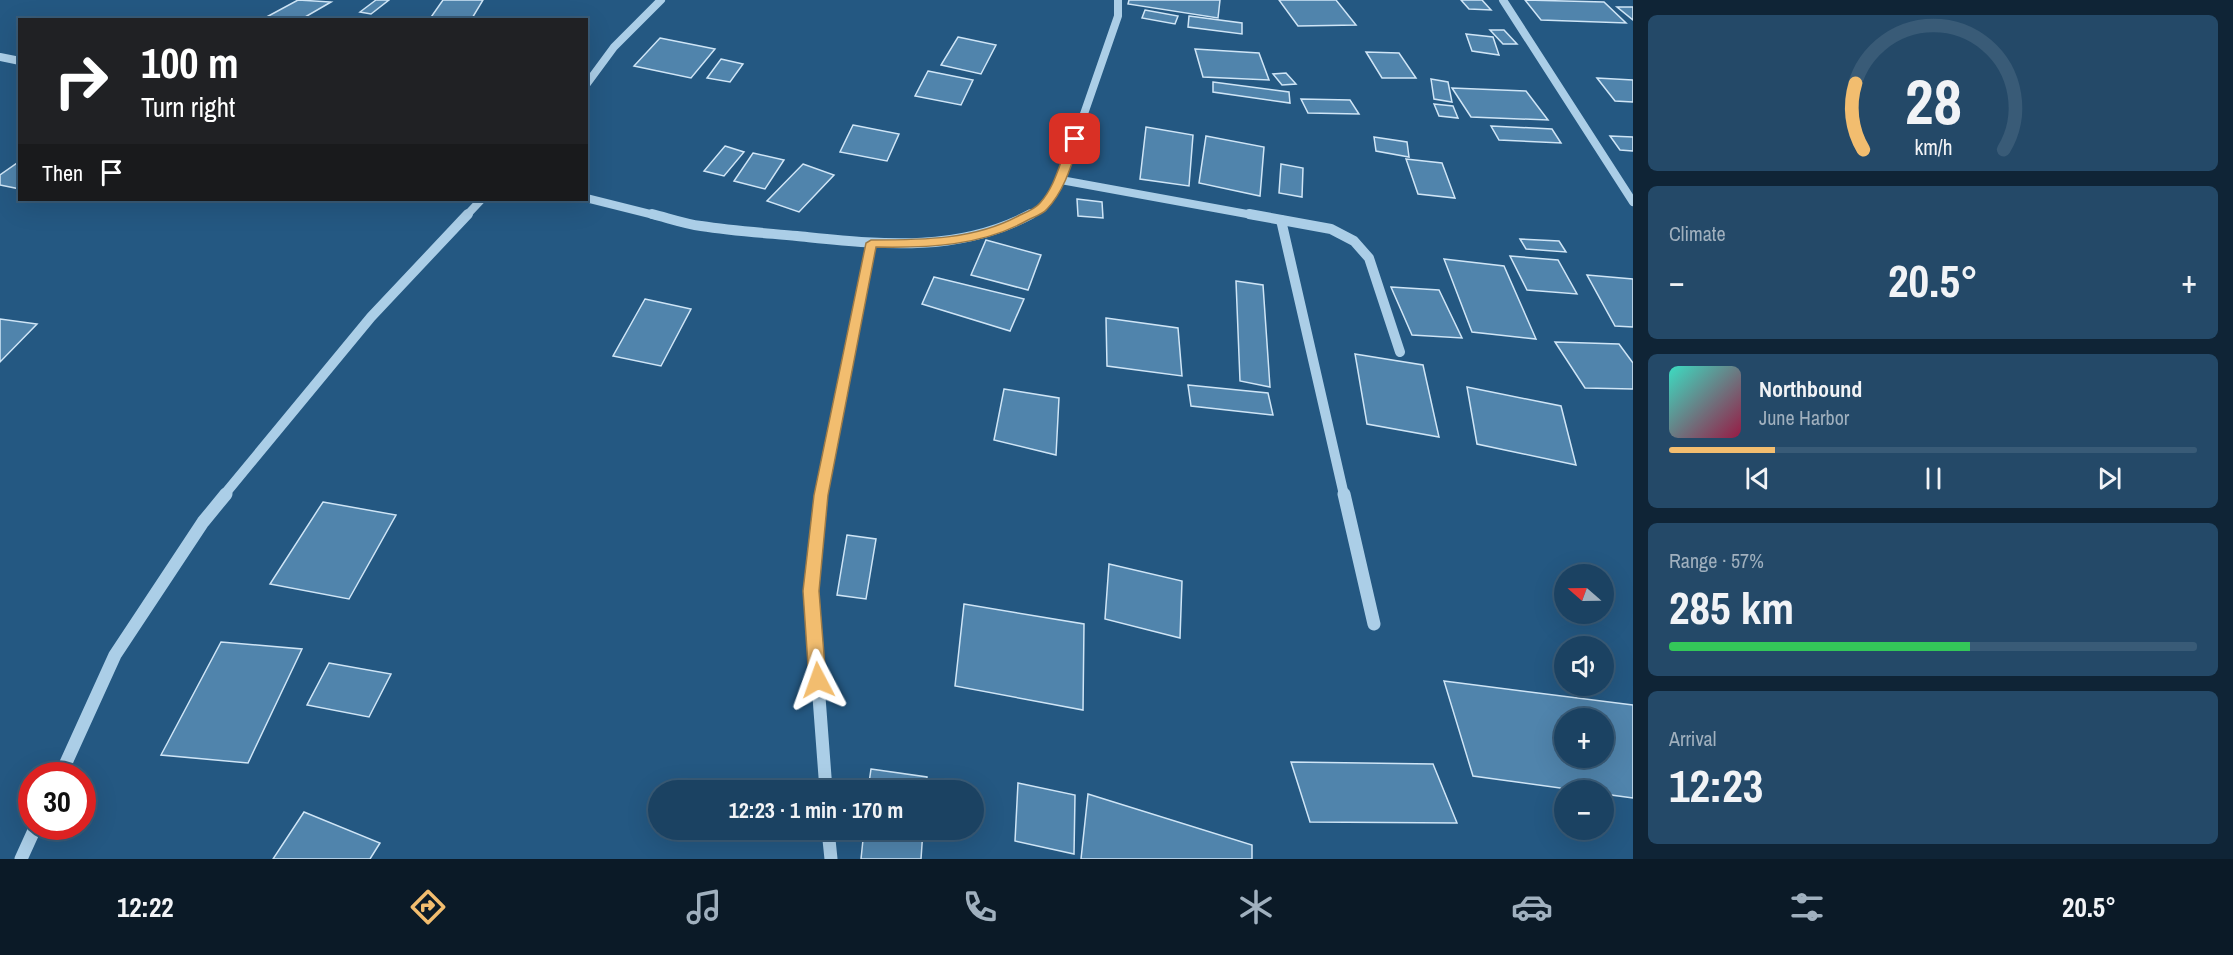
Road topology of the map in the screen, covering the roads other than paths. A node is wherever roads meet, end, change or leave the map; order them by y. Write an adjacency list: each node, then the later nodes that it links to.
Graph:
1 (661, 0): 6 (street)
2 (1118, 0): 7 (street)
3 (1503, 0): 10 (street)
4 (0, 57): 5 (street)
5 (18, 61)
6 (588, 82)
7 (1061, 180): 11 (street); 12 (street)
8 (588, 198): 12 (street)
9 (481, 201): 15 (street)
10 (1633, 202)
11 (1281, 220): 13 (street); 14 (street)
12 (871, 243): 16 (street)
13 (1400, 352)
14 (1374, 624)
15 (66, 762)
16 (825, 780)
17 (30, 840): 19 (street)
18 (829, 840): 20 (street)
19 (21, 859)
20 (831, 859)

